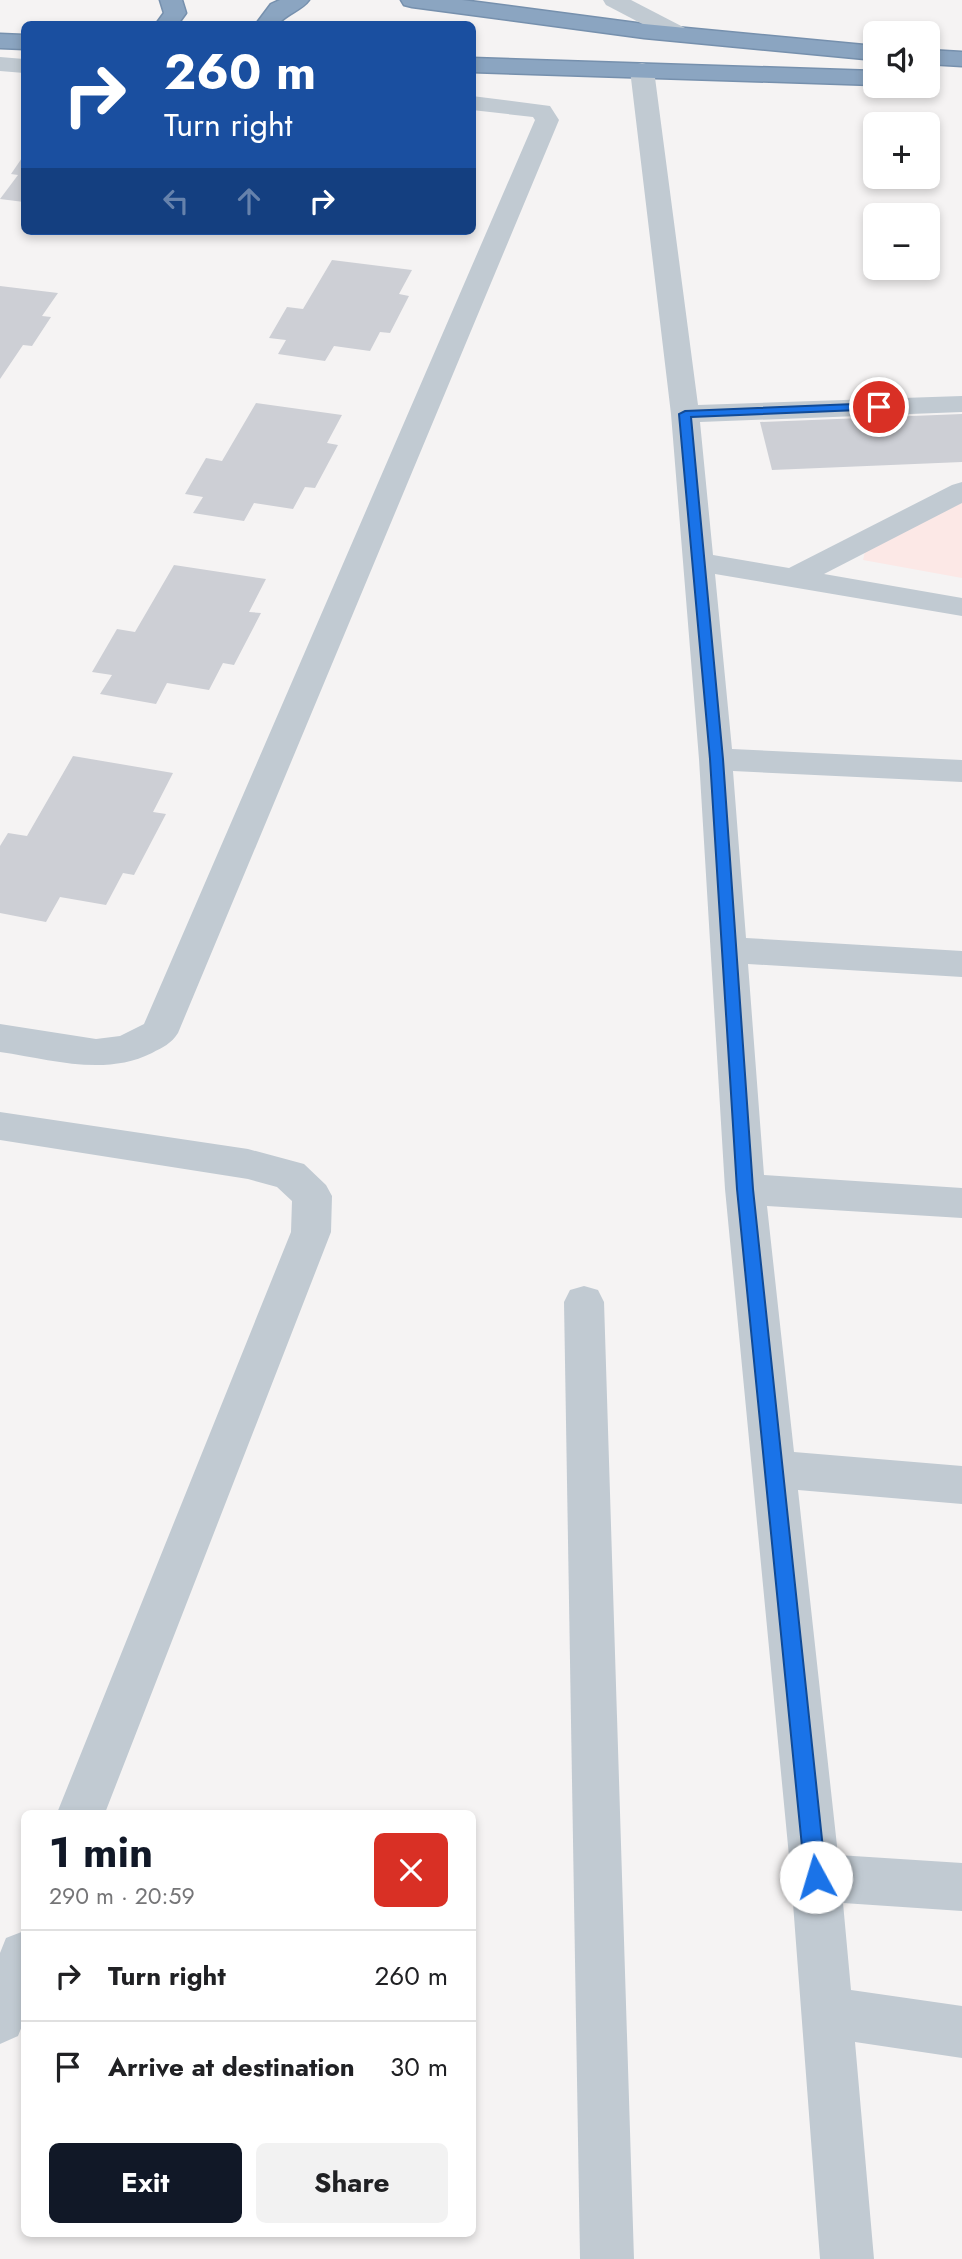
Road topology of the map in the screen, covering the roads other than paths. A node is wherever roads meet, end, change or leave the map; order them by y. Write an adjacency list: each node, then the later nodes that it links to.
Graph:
1 (171, 0): 5 (highway)
2 (298, 0): 6 (highway)
3 (412, 0): 7 (highway)
4 (614, 0): 7 (street)
5 (169, 21)
6 (269, 21)
7 (679, 34): 9 (highway)
8 (21, 45): 12 (highway)
9 (863, 52)
10 (940, 58): 11 (highway)
11 (962, 59)
12 (5, 60)
13 (476, 65): 14 (highway)
14 (642, 70): 15 (highway); 18 (street)
15 (863, 78)
16 (476, 103): 27 (street)
17 (962, 404): 18 (street)
18 (685, 414): 20 (street)
19 (962, 491): 21 (street)
20 (698, 562): 21 (street); 23 (street)
21 (795, 577): 22 (street)
22 (962, 607)
23 (716, 759): 24 (street); 25 (street)
24 (962, 771)
25 (731, 950): 26 (street); 29 (street)
26 (962, 964)
27 (0, 1038)
28 (0, 1126): 34 (street)
29 (745, 1189): 30 (street); 32 (street)
30 (962, 1203)
31 (584, 1303): 41 (street)
32 (772, 1469): 33 (street); 35 (street)
33 (962, 1485)
34 (82, 1810)
35 (816, 1877): 36 (street); 38 (street)
36 (962, 1887)
37 (21, 1964): 39 (street)
38 (826, 2012): 40 (street); 42 (street)
39 (0, 2018)
40 (962, 2032)
41 (607, 2259)
42 (847, 2259)

